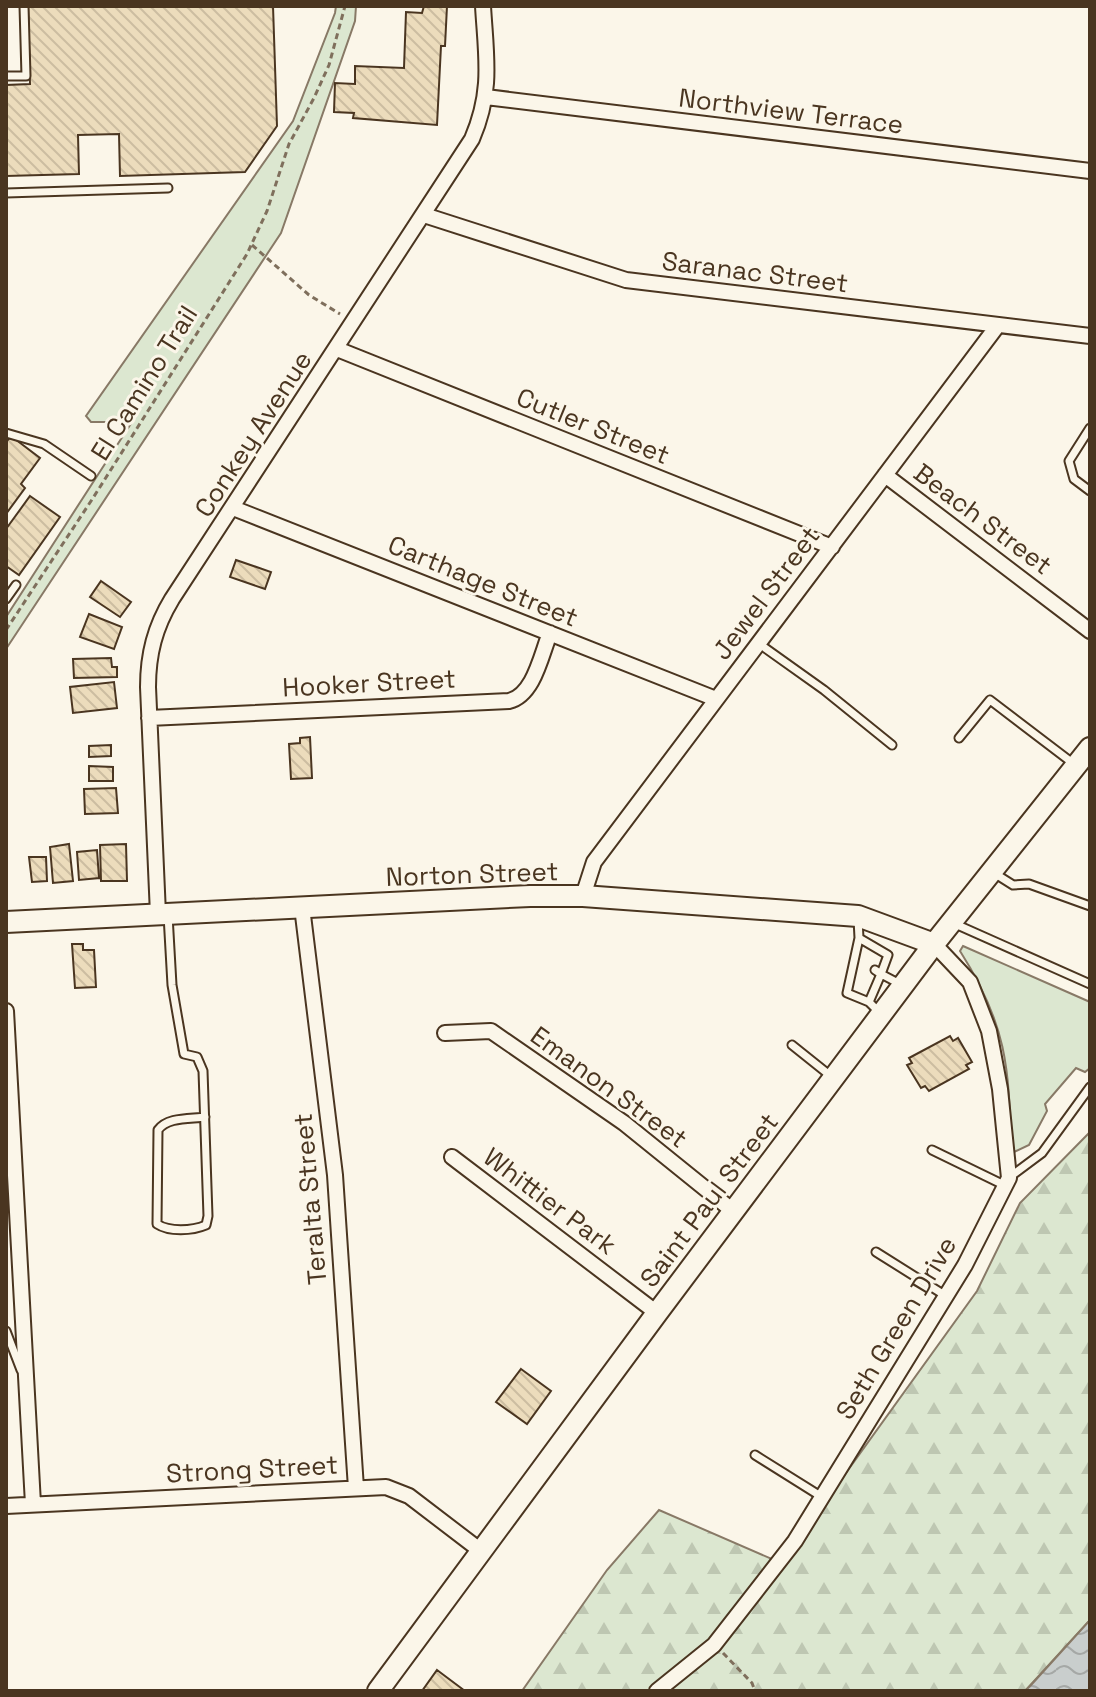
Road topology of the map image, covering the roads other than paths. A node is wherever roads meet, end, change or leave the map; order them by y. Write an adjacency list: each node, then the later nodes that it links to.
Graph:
1 (24, 6): 3 (lane)
2 (483, 6): 4 (street, Conkey Avenue)
3 (6, 76)
4 (486, 97): 5 (street, Northview Terrace); 8 (street, Conkey Avenue)
5 (1090, 171)
6 (168, 188): 7 (lane)
7 (6, 193)
8 (424, 215): 9 (street, Saranac Street); 11 (street, Conkey Avenue)
9 (998, 325): 10 (street, Saranac Street); 14 (street, Jewel Street)
10 (1090, 336)
11 (337, 349): 17 (street, Conkey Avenue); 18 (street, Cutler Street)
12 (1090, 428): 16 (lane)
13 (6, 433): 15 (lane)
14 (885, 475): 18 (street, Jewel Street); 21 (street, Beach Street)
15 (91, 476)
16 (1090, 491)
17 (233, 508): 22 (street, Carthage Street); 25 (street, Conkey Avenue)
18 (832, 547): 23 (street, Jewel Street)
19 (16, 585): 20 (lane)
20 (6, 599)
21 (1090, 631)
22 (550, 633): 24 (street, Carthage Street); 25 (street, Hooker Street)
23 (758, 643): 24 (street, Jewel Street); 27 (lane)
24 (716, 699): 31 (street, Jewel Street)
25 (149, 718): 34 (street, Conkey Avenue)
26 (959, 738): 29 (lane)
27 (892, 745)
28 (1090, 748): 29 (main road, Saint Paul Street)
29 (1076, 766): 30 (main road, Saint Paul Street)
30 (992, 872): 32 (lane); 37 (main road, Saint Paul Street)
31 (583, 896): 33 (main road, Norton Street); 35 (main road, Norton Street)
32 (1090, 906)
33 (302, 907): 34 (main road, Norton Street); 61 (street, Teralta Street)
34 (163, 913): 36 (main road, Norton Street); 50 (lane)
35 (858, 916): 38 (lane); 39 (main road, Norton Street)
36 (6, 922)
37 (952, 923): 39 (main road, Saint Paul Street); 41 (lane)
38 (859, 938): 40 (lane); 43 (lane)
39 (934, 944): 42 (main road, Saint Paul Street); 53 (street)
40 (878, 972): 42 (lane); 43 (lane)
41 (1090, 984)
42 (903, 986): 43 (main road, Saint Paul Street)
43 (873, 1001): 48 (main road, Saint Paul Street)
44 (6, 1011): 47 (street)
45 (445, 1033): 54 (street, Emanon Street)
46 (792, 1045): 48 (lane)
47 (8, 1070): 59 (street)
48 (833, 1078): 54 (main road, Saint Paul Street)
49 (1090, 1087): 53 (lane)
50 (205, 1117): 50 (lane)
51 (932, 1150): 53 (lane)
52 (452, 1157): 57 (street, Whittier Park)
53 (1007, 1182): 56 (street, Seth Green Drive)
54 (733, 1211): 57 (main road, Saint Paul Street)
55 (876, 1252): 56 (lane)
56 (946, 1296): 62 (street, Seth Green Drive)
57 (657, 1313): 65 (main road, Saint Paul Street)
58 (6, 1331): 59 (lane)
59 (27, 1385): 63 (street)
60 (755, 1455): 62 (lane)
61 (356, 1488): 63 (street, Strong Street); 65 (street, Strong Street)
62 (822, 1497): 67 (street, Seth Green Drive)
63 (33, 1504): 64 (street, Strong Street)
64 (6, 1506)
65 (481, 1551): 66 (main road, Saint Paul Street)
66 (378, 1691)
67 (657, 1691)

